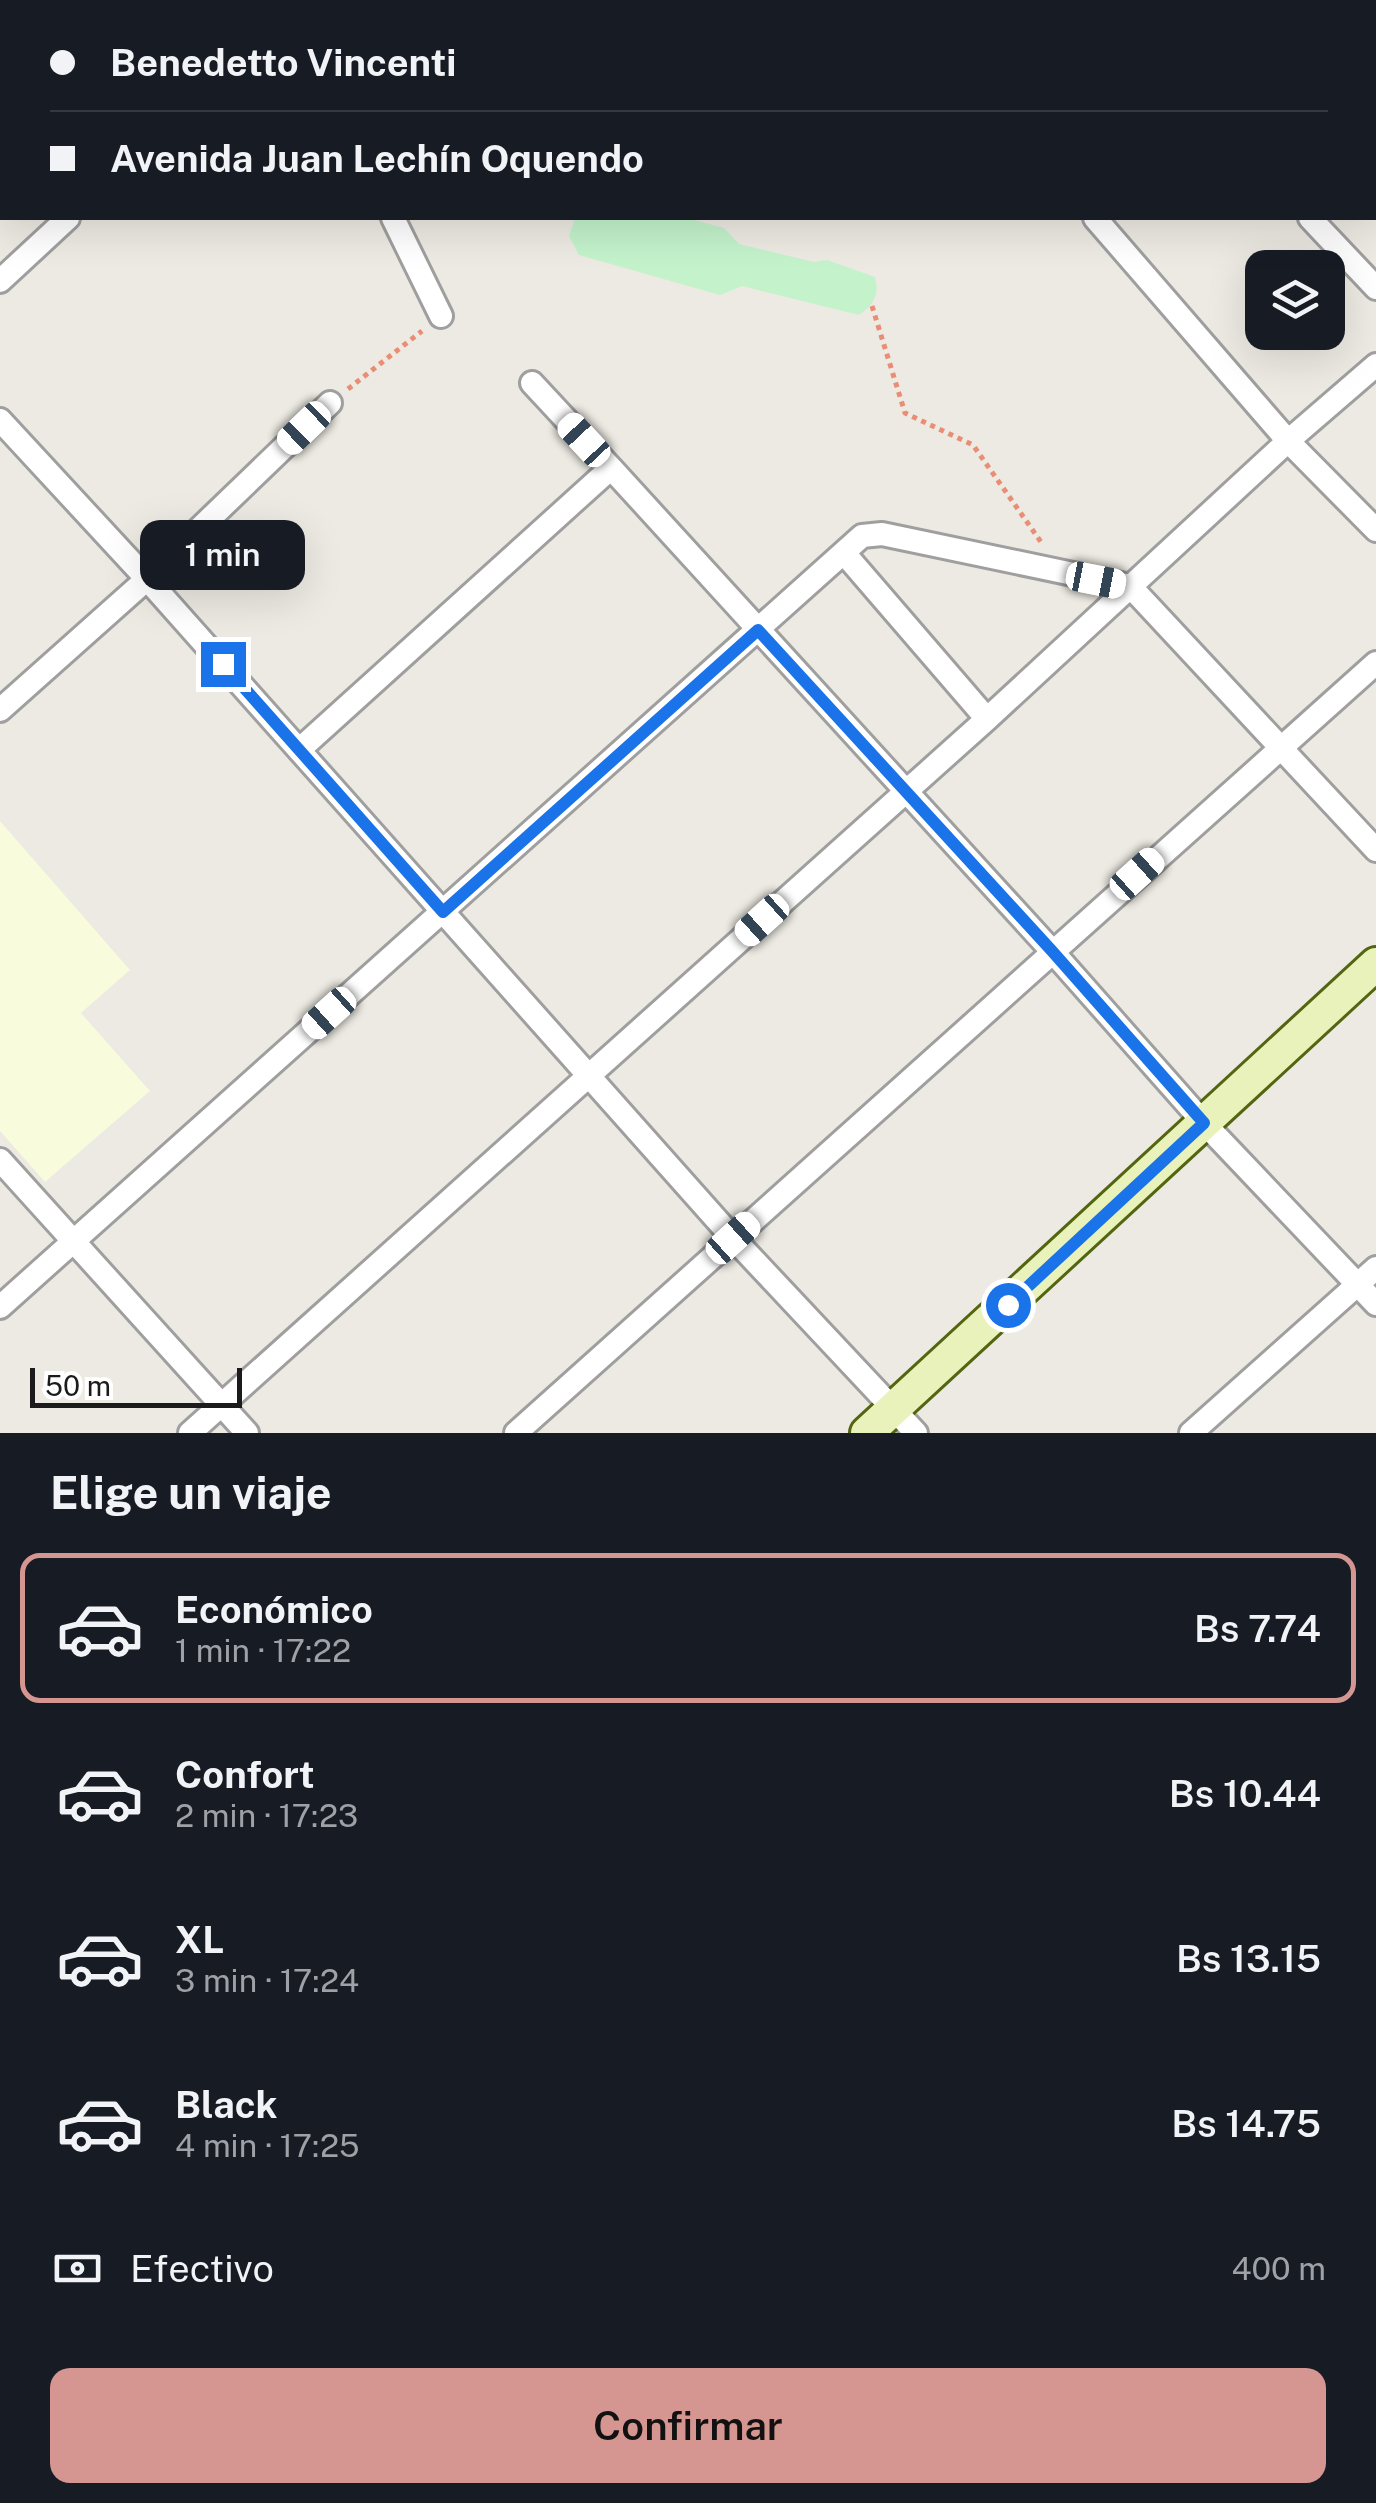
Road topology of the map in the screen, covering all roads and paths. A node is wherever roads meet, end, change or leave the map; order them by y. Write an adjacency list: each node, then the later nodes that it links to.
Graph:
1 (66, 220): 5 (street)
2 (394, 220): 8 (street)
3 (1097, 220): 13 (street)
4 (1312, 220): 6 (street)
5 (0, 282)
6 (1376, 288)
7 (872, 306): 17 (path)
8 (441, 316): 11 (path)
9 (1376, 365): 13 (street)
10 (532, 384): 14 (street)
11 (330, 403): 18 (street)
12 (0, 420): 18 (street)
13 (1288, 442): 15 (street); 19 (street)
14 (610, 468): 20 (street); 25 (street)
15 (1376, 530)
16 (844, 553): 17 (street); 20 (street); 23 (street)
17 (1062, 574): 19 (street)
18 (146, 579): 22 (street); 25 (street)
19 (1130, 586): 23 (street); 24 (street)
20 (758, 630): 26 (street); 28 (street)
21 (1376, 663): 24 (street)
22 (0, 710)
23 (986, 719): 26 (street)
24 (1279, 748): 27 (street); 29 (street)
25 (299, 750): 28 (street)
26 (906, 791): 29 (street); 31 (street)
27 (1376, 850)
28 (443, 912): 31 (street); 35 (street)
29 (1052, 951): 32 (street); 34 (street)
30 (1376, 964): 32 (street)
31 (589, 1075): 34 (street); 40 (street)
32 (1204, 1123): 37 (street); 41 (street)
33 (0, 1160): 35 (street)
34 (733, 1238): 41 (street); 44 (street)
35 (74, 1241): 39 (street); 40 (street)
36 (1376, 1268): 37 (street)
37 (1358, 1284): 38 (street); 46 (street)
38 (1376, 1304)
39 (0, 1307)
40 (222, 1404): 42 (street); 43 (street)
41 (906, 1421): 45 (street)
42 (190, 1433)
43 (247, 1433)
44 (516, 1433)
45 (867, 1433)
46 (1191, 1433)

